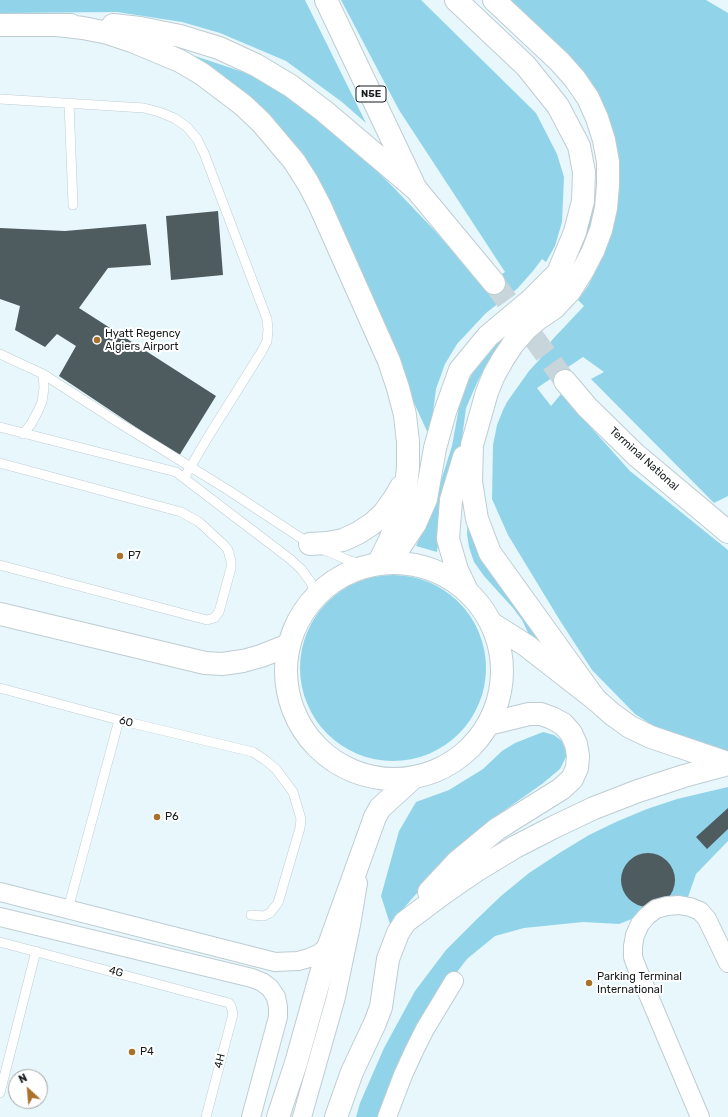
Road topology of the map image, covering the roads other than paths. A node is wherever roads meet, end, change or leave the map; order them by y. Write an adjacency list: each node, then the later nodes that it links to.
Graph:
1 (326, 0): 8 (main road, N5E)
2 (456, 0): 23 (main road)
3 (494, 0): 14 (main road)
4 (0, 25): 5 (main road)
5 (57, 25): 8 (main road); 19 (main road)
6 (0, 99): 7 (lane)
7 (69, 103): 9 (lane); 18 (lane)
8 (416, 189): 10 (main road, N5E)
9 (73, 205)
10 (494, 283)
11 (0, 354): 12 (lane)
12 (43, 374): 16 (lane); 18 (lane)
13 (565, 381): 21 (main road, Terminal National)
14 (483, 410): 25 (main road); 31 (main road)
15 (0, 427): 16 (lane)
16 (23, 434): 20 (lane)
17 (0, 463): 24 (lane)
18 (191, 467): 20 (lane); 22 (lane)
19 (408, 467): 22 (main road); 23 (main road)
20 (184, 478): 26 (lane)
21 (728, 532)
22 (310, 544): 23 (lane)
23 (378, 564): 25 (main road); 26 (main road)
24 (0, 565)
25 (467, 591): 28 (main road)
26 (317, 595): 29 (main road)
27 (0, 614): 29 (main road)
28 (491, 623): 31 (main road); 33 (main road)
29 (289, 645): 35 (main road)
30 (0, 688): 32 (lane, 6O)
31 (595, 699): 34 (main road)
32 (119, 720): 38 (lane); 39 (lane, 6O)
33 (488, 724): 35 (main road); 41 (main road)
34 (728, 764): 41 (main road)
35 (414, 777): 36 (main road)
36 (362, 852): 43 (main road); 52 (street)
37 (0, 892): 38 (street)
38 (68, 909): 43 (street)
39 (252, 915)
40 (0, 917): 51 (street)
41 (405, 922): 53 (main road)
42 (0, 942): 44 (lane, 4G)
43 (329, 946): 49 (main road)
44 (36, 951): 47 (lane, 4G); 48 (lane)
45 (728, 963): 55 (street)
46 (454, 981): 54 (street)
47 (231, 1006): 50 (lane, 4H)
48 (0, 1093)
49 (279, 1113)
50 (206, 1117)
51 (251, 1117)
52 (302, 1117)
53 (336, 1117)
54 (387, 1117)
55 (700, 1117)

